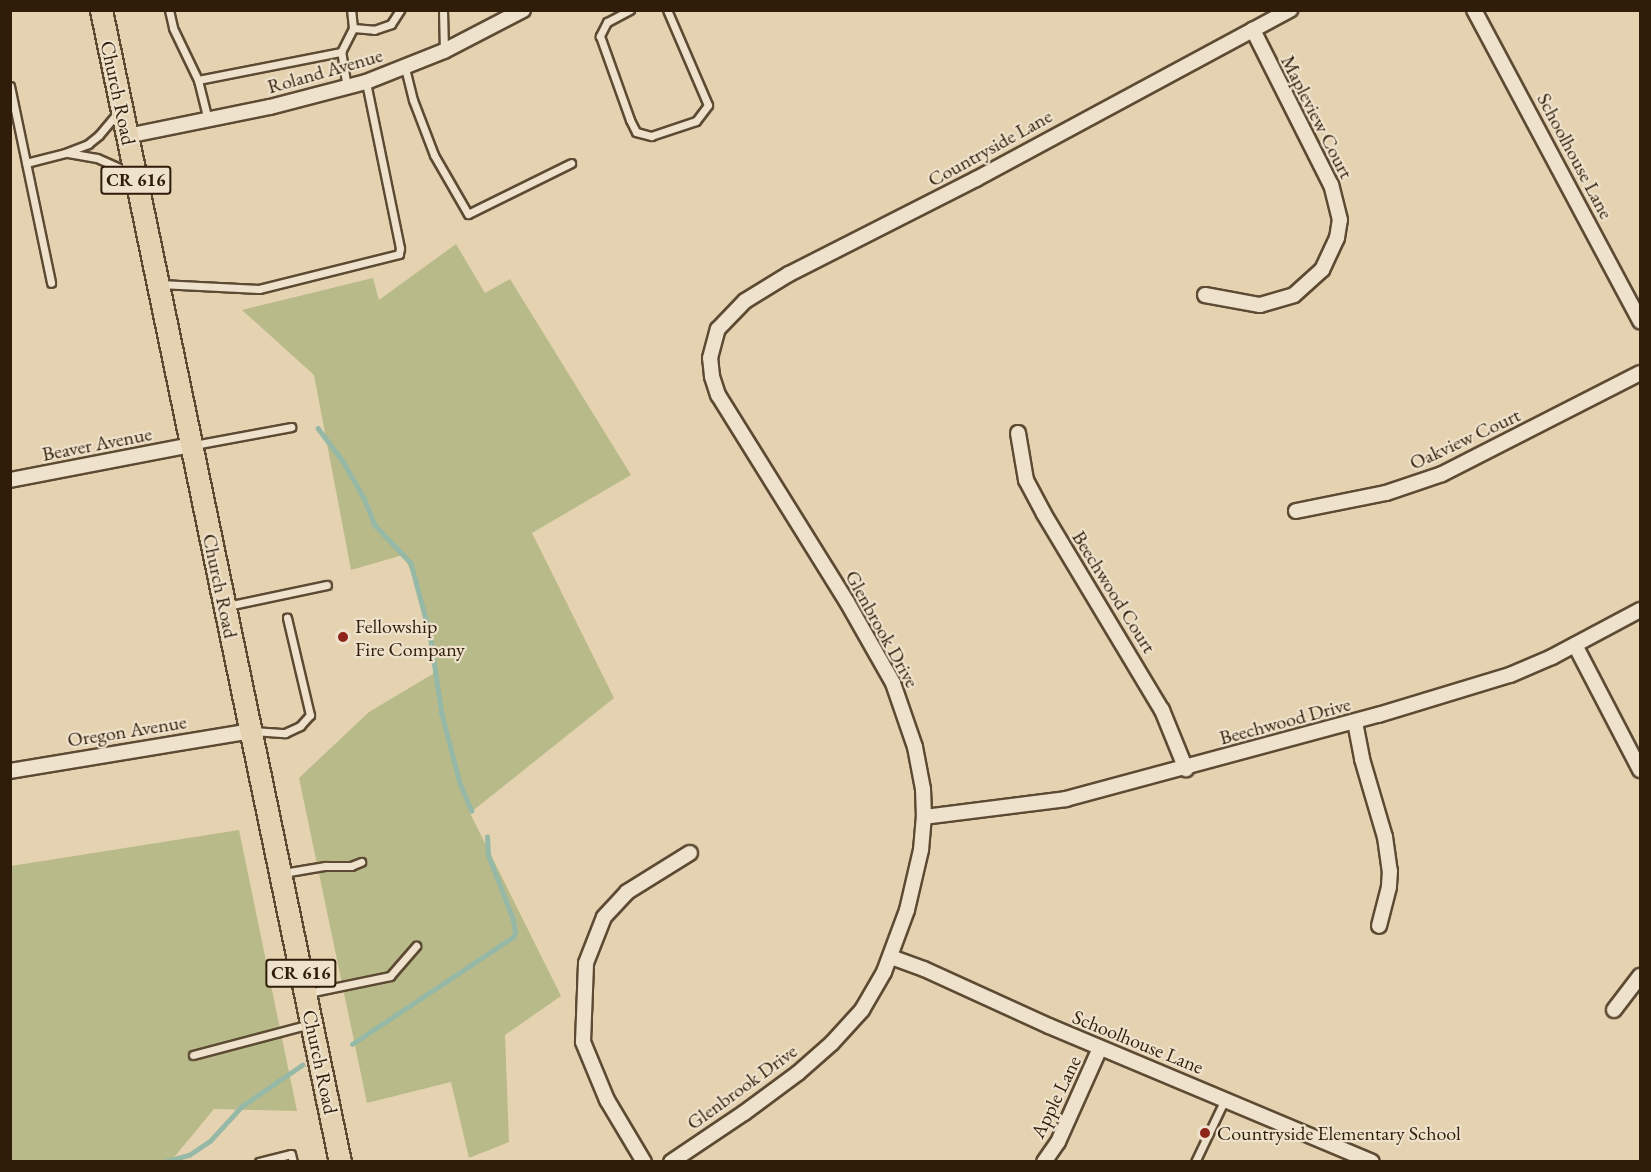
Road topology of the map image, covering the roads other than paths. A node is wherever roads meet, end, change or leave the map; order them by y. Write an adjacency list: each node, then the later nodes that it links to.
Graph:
1 (101, 10): 20 (main road, Church Road / CR 616)
2 (169, 10): 16 (lane)
3 (351, 10): 11 (lane)
4 (400, 10): 11 (lane)
5 (443, 10): 13 (lane)
6 (523, 10): 13 (street, Roland Avenue)
7 (630, 10): 8 (lane)
8 (667, 10)
9 (1290, 10): 12 (street, Countryside Lane)
10 (1474, 10): 30 (street, Schoolhouse Lane)
11 (353, 28): 14 (lane)
12 (1253, 30): 29 (street, Mapleview Court); 31 (street, Countryside Lane)
13 (444, 51): 15 (street, Roland Avenue)
14 (341, 52): 16 (lane); 19 (lane)
15 (405, 68): 17 (street, Roland Avenue); 25 (lane)
16 (198, 80): 21 (lane)
17 (366, 82): 19 (street, Roland Avenue); 28 (lane)
18 (10, 86): 24 (lane)
19 (347, 88): 21 (street, Roland Avenue)
20 (121, 107): 22 (main road, Church Road / CR 616); 23 (lane)
21 (208, 120): 22 (street, Roland Avenue)
22 (127, 136): 26 (main road, Church Road / CR 616)
23 (65, 153): 24 (lane); 26 (lane)
24 (26, 163): 27 (lane)
25 (571, 163)
26 (135, 174): 28 (main road, Church Road / CR 616)
27 (51, 283)
28 (158, 284): 35 (main road, Church Road / CR 616)
29 (1205, 295)
30 (1641, 321)
31 (718, 329): 48 (street, Glenbrook Drive)
32 (1641, 373): 37 (street, Oakview Court)
33 (291, 428): 35 (lane)
34 (1018, 433): 45 (street, Beechwood Court)
35 (191, 445): 36 (street, Beaver Avenue); 39 (main road, Church Road / CR 616)
36 (10, 480)
37 (1296, 511)
38 (327, 585): 39 (lane)
39 (225, 607): 44 (main road, Church Road / CR 616)
40 (1641, 610): 42 (street, Beechwood Drive)
41 (287, 618): 44 (lane)
42 (1575, 645): 43 (street, Beechwood Drive); 46 (street)
43 (1355, 722): 45 (street, Beechwood Drive); 52 (street)
44 (250, 731): 47 (street, Oregon Avenue); 51 (main road, Church Road / CR 616)
45 (1186, 769): 48 (street, Beechwood Drive)
46 (1641, 770)
47 (10, 771)
48 (924, 817): 54 (street, Glenbrook Drive)
49 (690, 853): 65 (street)
50 (361, 862): 51 (lane)
51 (280, 873): 56 (main road, Church Road / CR 616)
52 (1379, 926)
53 (416, 946): 56 (lane)
54 (891, 957): 59 (street, Schoolhouse Lane); 66 (street, Glenbrook Drive)
55 (1641, 976): 57 (street)
56 (305, 993): 58 (main road, Church Road / CR 616)
57 (1614, 1010)
58 (312, 1024): 60 (lane); 64 (main road, Church Road / CR 616)
59 (1100, 1048): 61 (street, Schoolhouse Lane); 67 (street, Apple Lane)
60 (193, 1055)
61 (1225, 1099): 68 (lane); 69 (street, Schoolhouse Lane)
62 (258, 1161): 63 (lane)
63 (293, 1161)
64 (340, 1161)
65 (644, 1161)
66 (671, 1161)
67 (1044, 1161)
68 (1195, 1161)
69 (1371, 1161)

